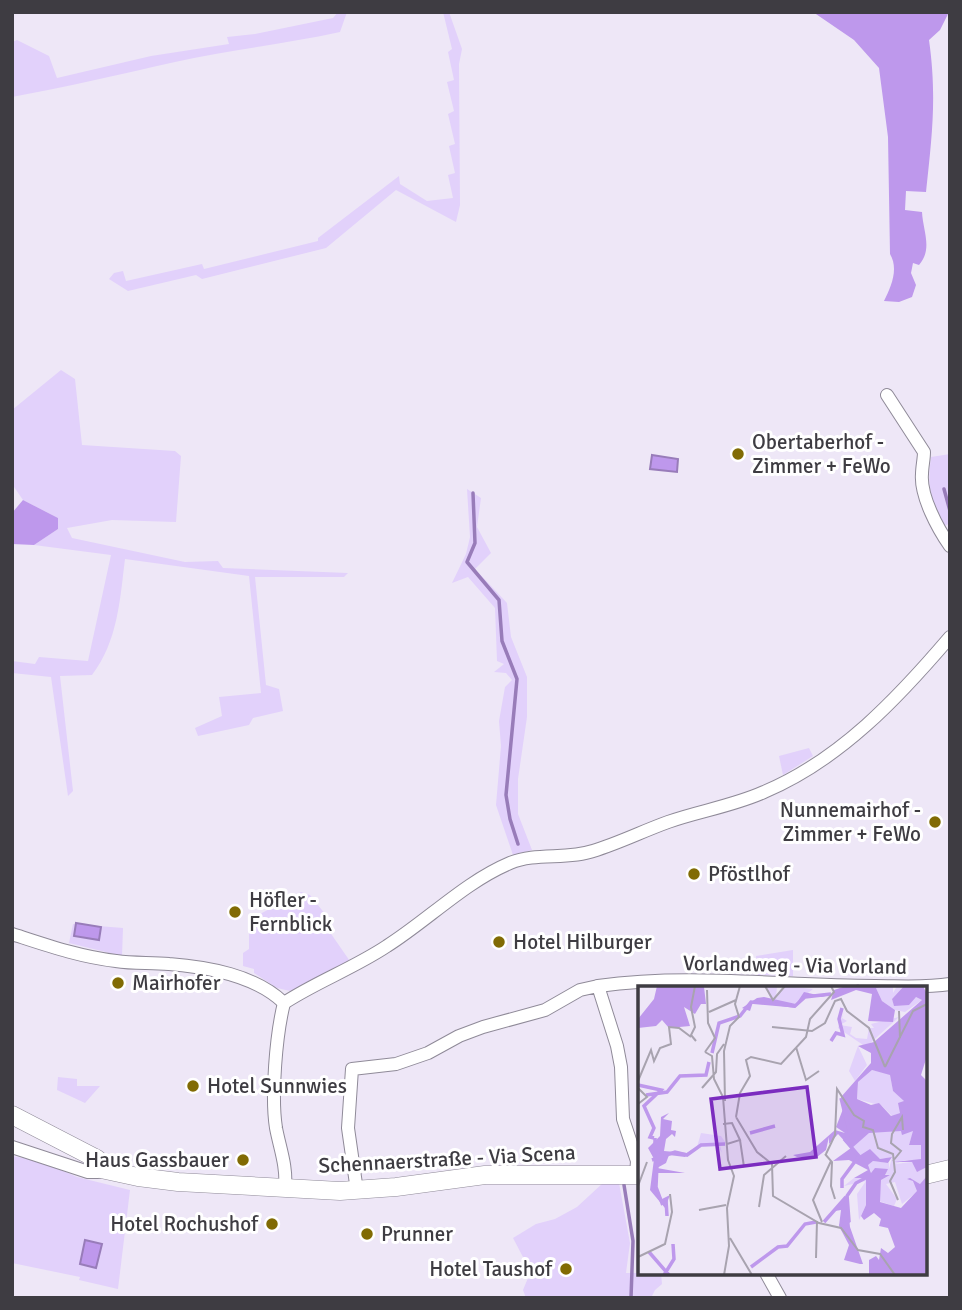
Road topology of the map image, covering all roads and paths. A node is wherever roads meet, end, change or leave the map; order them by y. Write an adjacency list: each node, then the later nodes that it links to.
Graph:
1 (887, 395): 2 (street)
2 (950, 547)
3 (950, 636): 7 (street)
4 (12, 934): 7 (street)
5 (950, 984): 6 (street, Vorlandweg - Via Vorland)
6 (598, 986): 12 (street); 15 (street, Vorlandweg - Via Vorland)
7 (284, 1003): 14 (street)
8 (12, 1115): 10 (street)
9 (12, 1147): 10 (street, Schennaerstraße - Via Scena)
10 (101, 1169): 14 (street, Schennaerstraße - Via Scena)
11 (950, 1169): 13 (street)
12 (638, 1175): 15 (street, Schennaerstraße - Via Scena)
13 (927, 1175)
14 (285, 1188): 15 (street, Schennaerstraße - Via Scena)
15 (357, 1191)
16 (767, 1275): 17 (street)
17 (780, 1298)

